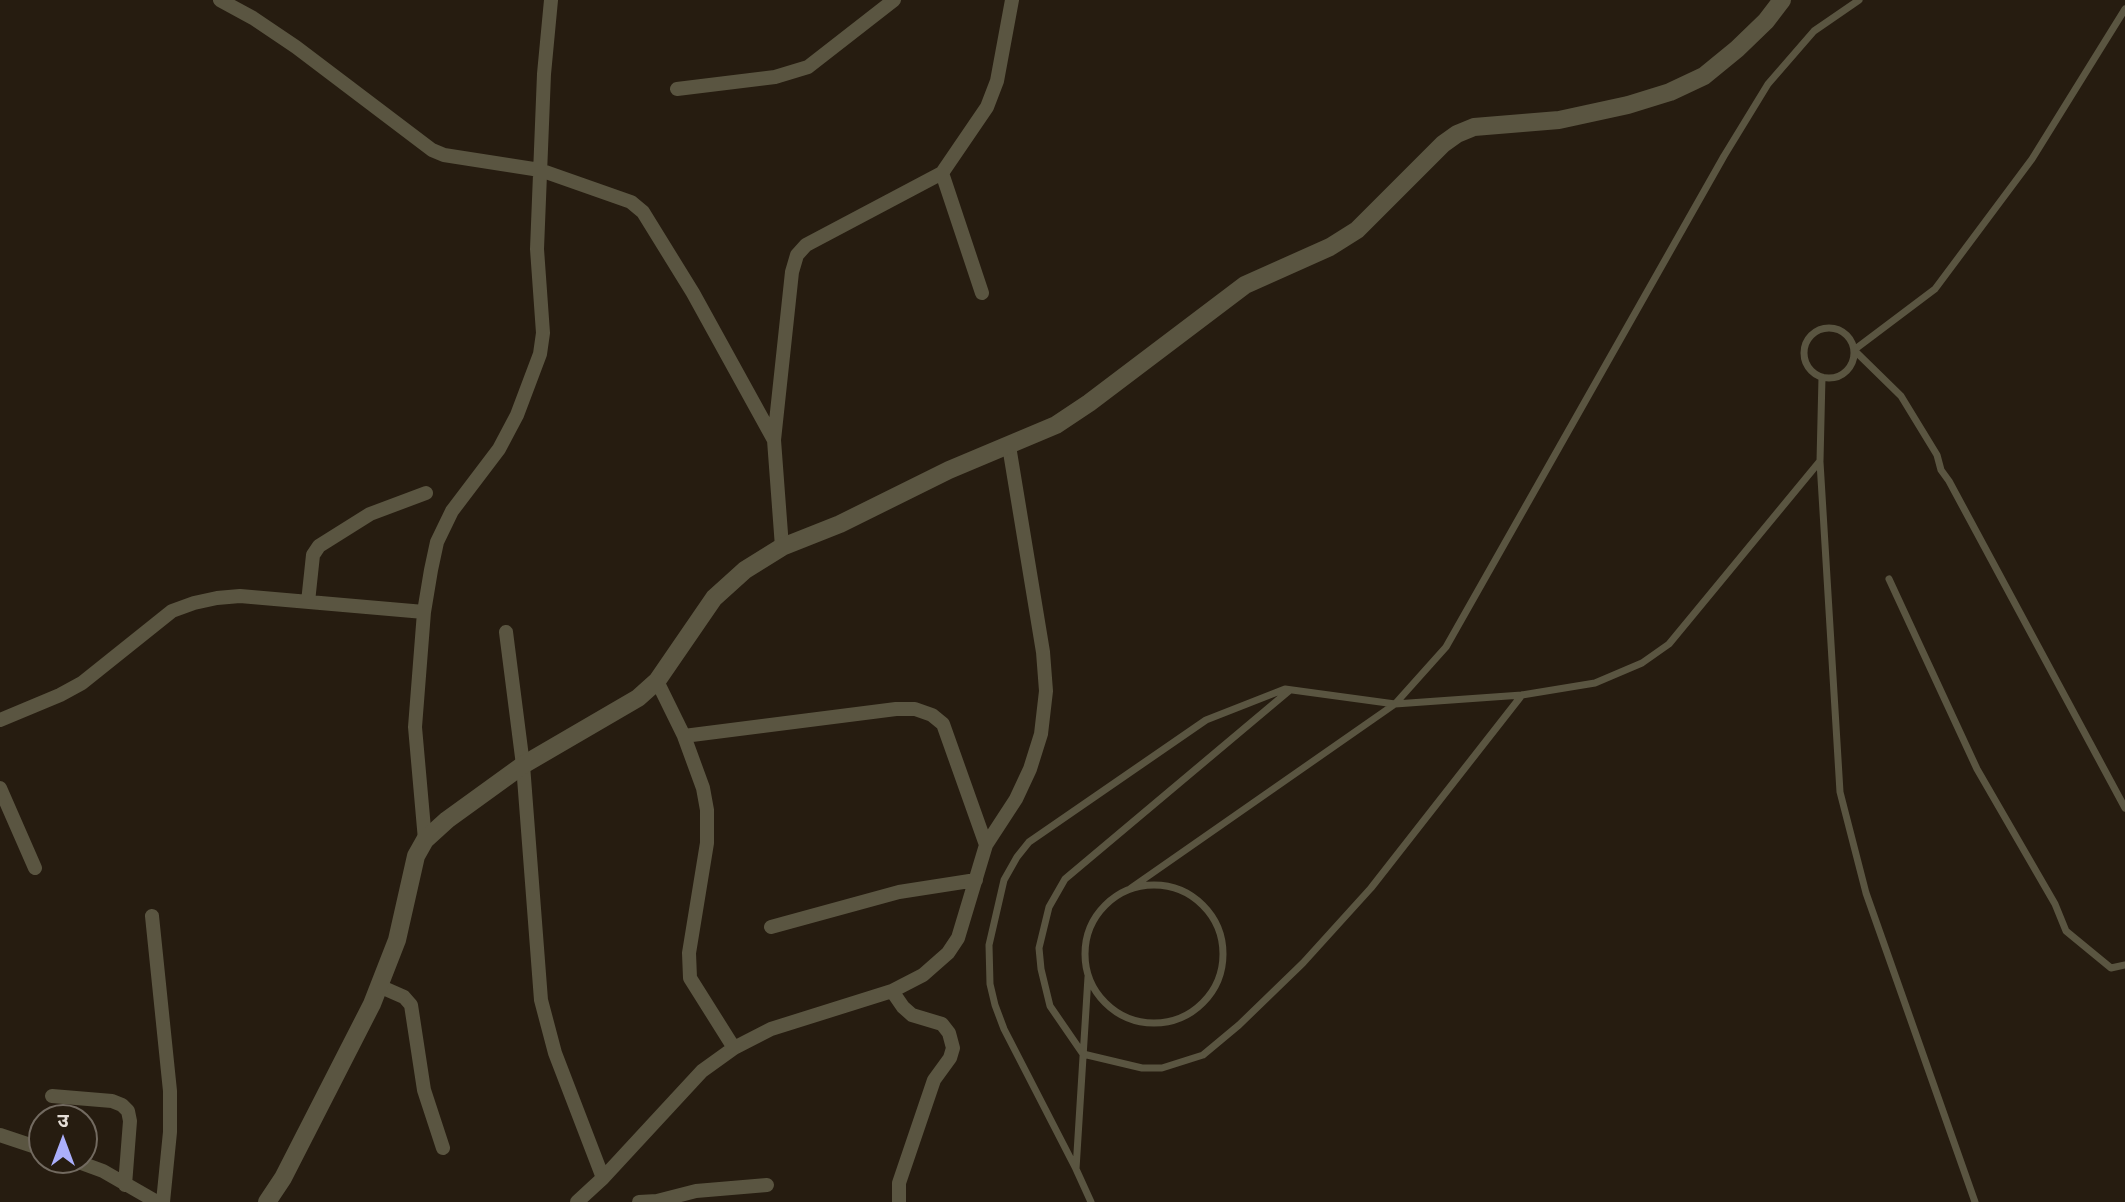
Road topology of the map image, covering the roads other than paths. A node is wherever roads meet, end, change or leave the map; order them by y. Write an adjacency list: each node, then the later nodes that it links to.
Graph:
1 (220, 0): 9 (street)
2 (551, 0): 9 (street)
3 (894, 0): 8 (street)
4 (1012, 0): 10 (street)
5 (1782, 0): 15 (street)
6 (1859, 0): 26 (lane)
7 (2125, 9): 12 (lane)
8 (677, 89)
9 (540, 170): 14 (street); 21 (street)
10 (942, 173): 11 (street); 14 (street)
11 (982, 293)
12 (1854, 351): 13 (lane); 13 (lane); 31 (lane)
13 (1822, 377): 16 (lane)
14 (774, 440): 18 (street)
15 (1009, 446): 18 (street); 33 (street)
16 (1819, 461): 25 (lane); 61 (lane)
17 (426, 493): 20 (street)
18 (782, 547): 23 (street)
19 (1889, 579): 39 (lane)
20 (308, 602): 21 (street); 27 (street)
21 (424, 612): 32 (street)
22 (506, 632): 29 (street)
23 (657, 681): 28 (street); 29 (street)
24 (1290, 690): 26 (lane); 44 (lane); 49 (lane)
25 (1522, 695): 26 (lane); 44 (lane)
26 (1395, 704): 36 (lane)
27 (0, 720)
28 (684, 736): 33 (street); 43 (street)
29 (523, 765): 32 (street); 51 (street)
30 (0, 788): 34 (street)
31 (2125, 808)
32 (425, 840): 41 (street)
33 (986, 845): 35 (street)
34 (36, 868)
35 (976, 880): 38 (street); 42 (street)
36 (1131, 888): 40 (lane); 40 (lane)
37 (152, 916): 55 (street)
38 (771, 927)
39 (2125, 965)
40 (1088, 976): 44 (lane)
41 (379, 986): 48 (street); 56 (street)
42 (892, 991): 43 (street); 59 (street)
43 (734, 1048): 51 (street)
44 (1083, 1054): 49 (lane)
45 (52, 1096): 52 (street)
46 (0, 1135): 47 (street)
47 (28, 1144)
48 (443, 1148)
49 (1076, 1168): 60 (lane)
50 (98, 1169): 52 (street)
51 (603, 1178): 57 (street)
52 (125, 1185): 54 (street)
53 (767, 1185): 58 (street)
54 (157, 1202)
55 (163, 1202)
56 (267, 1202)
57 (578, 1202)
58 (639, 1202)
59 (899, 1202)
60 (1091, 1202)
61 (1975, 1202)

